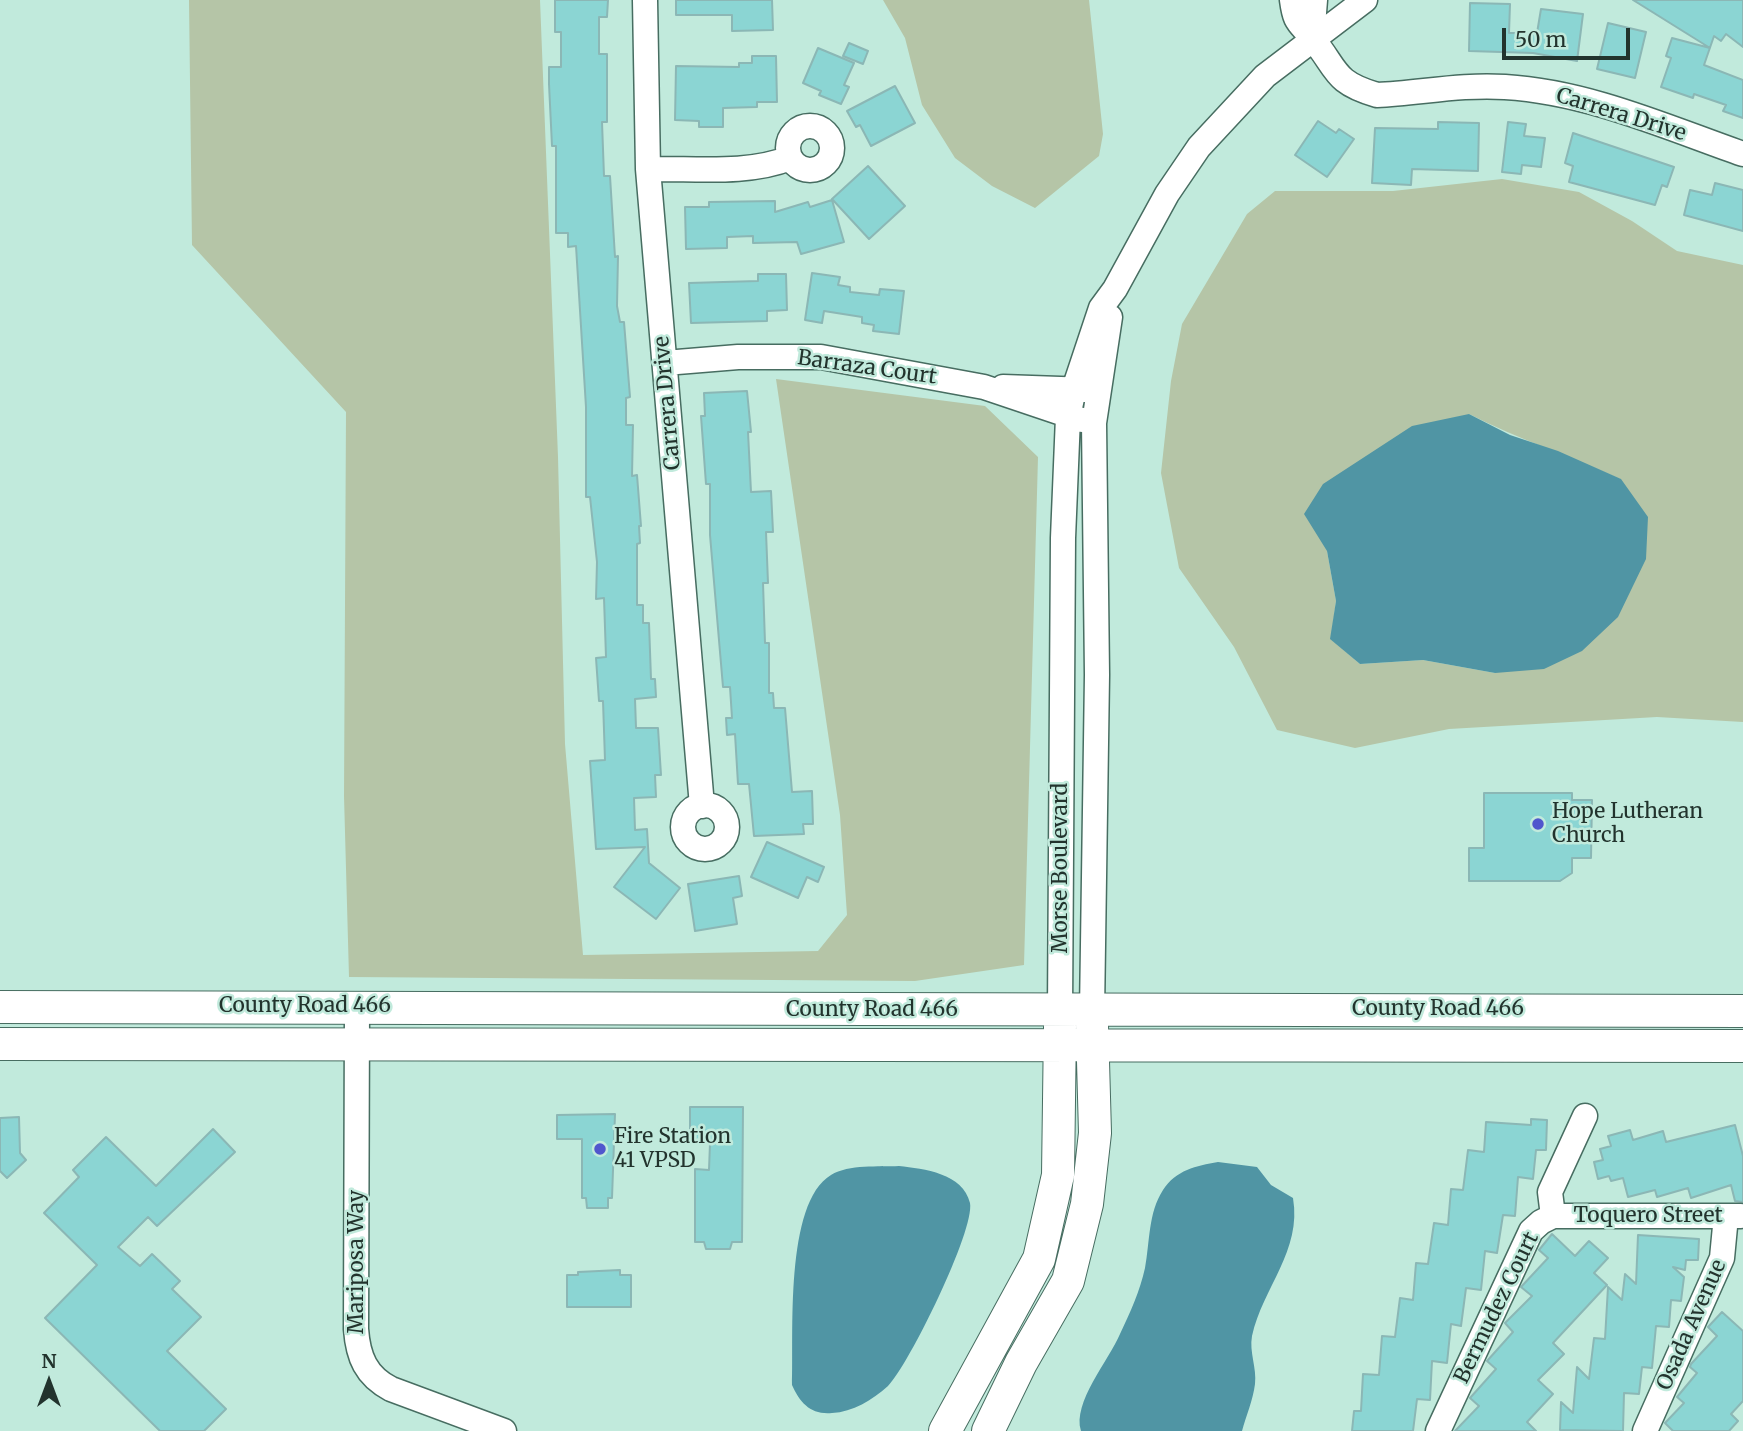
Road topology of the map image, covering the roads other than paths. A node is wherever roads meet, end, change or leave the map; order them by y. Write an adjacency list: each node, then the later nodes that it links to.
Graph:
1 (645, 0): 8 (street, Carrera Drive)
2 (1292, 0): 5 (street, Carrera Drive)
3 (1315, 0): 5 (street)
4 (1365, 0): 5 (street, Morse Boulevard)
5 (1312, 38): 6 (street, Carrera Drive); 11 (street, Morse Boulevard)
6 (1743, 154)
7 (790, 158): 8 (street)
8 (648, 169): 9 (street, Carrera Drive)
9 (664, 363): 10 (street, Barraza Court); 14 (street, Carrera Drive)
10 (984, 387): 11 (street, Barraza Court); 12 (street, Barraza Court)
11 (1086, 390): 12 (street, Morse Boulevard); 13 (street, Morse Boulevard)
12 (1068, 417): 13 (street, Barraza Court); 18 (street, Morse Boulevard)
13 (1094, 423): 19 (street, Morse Boulevard)
14 (702, 806)
15 (357, 1006): 16 (main road, County Road 466); 18 (main road, County Road 466); 20 (street, Mariposa Way)
16 (0, 1007)
17 (1743, 1010): 19 (main road, County Road 466)
18 (1060, 1011): 19 (main road, County Road 466); 22 (main road, Morse Boulevard)
19 (1092, 1012): 23 (main road, Morse Boulevard)
20 (358, 1042): 21 (main road, County Road 466); 22 (main road, County Road 466); 28 (street, Mariposa Way)
21 (0, 1044)
22 (1059, 1045): 23 (main road, County Road 466); 29 (main road, Morse Boulevard)
23 (1093, 1046): 24 (main road, County Road 466); 30 (main road, Morse Boulevard)
24 (1743, 1046)
25 (1585, 1116): 26 (street, Bermudez Court)
26 (1553, 1216): 27 (street, Toquero Street); 31 (street, Bermudez Court)
27 (1735, 1216): 32 (street, Osada Avenue)
28 (504, 1431)
29 (945, 1431)
30 (988, 1431)
31 (1438, 1431)
32 (1645, 1431)

